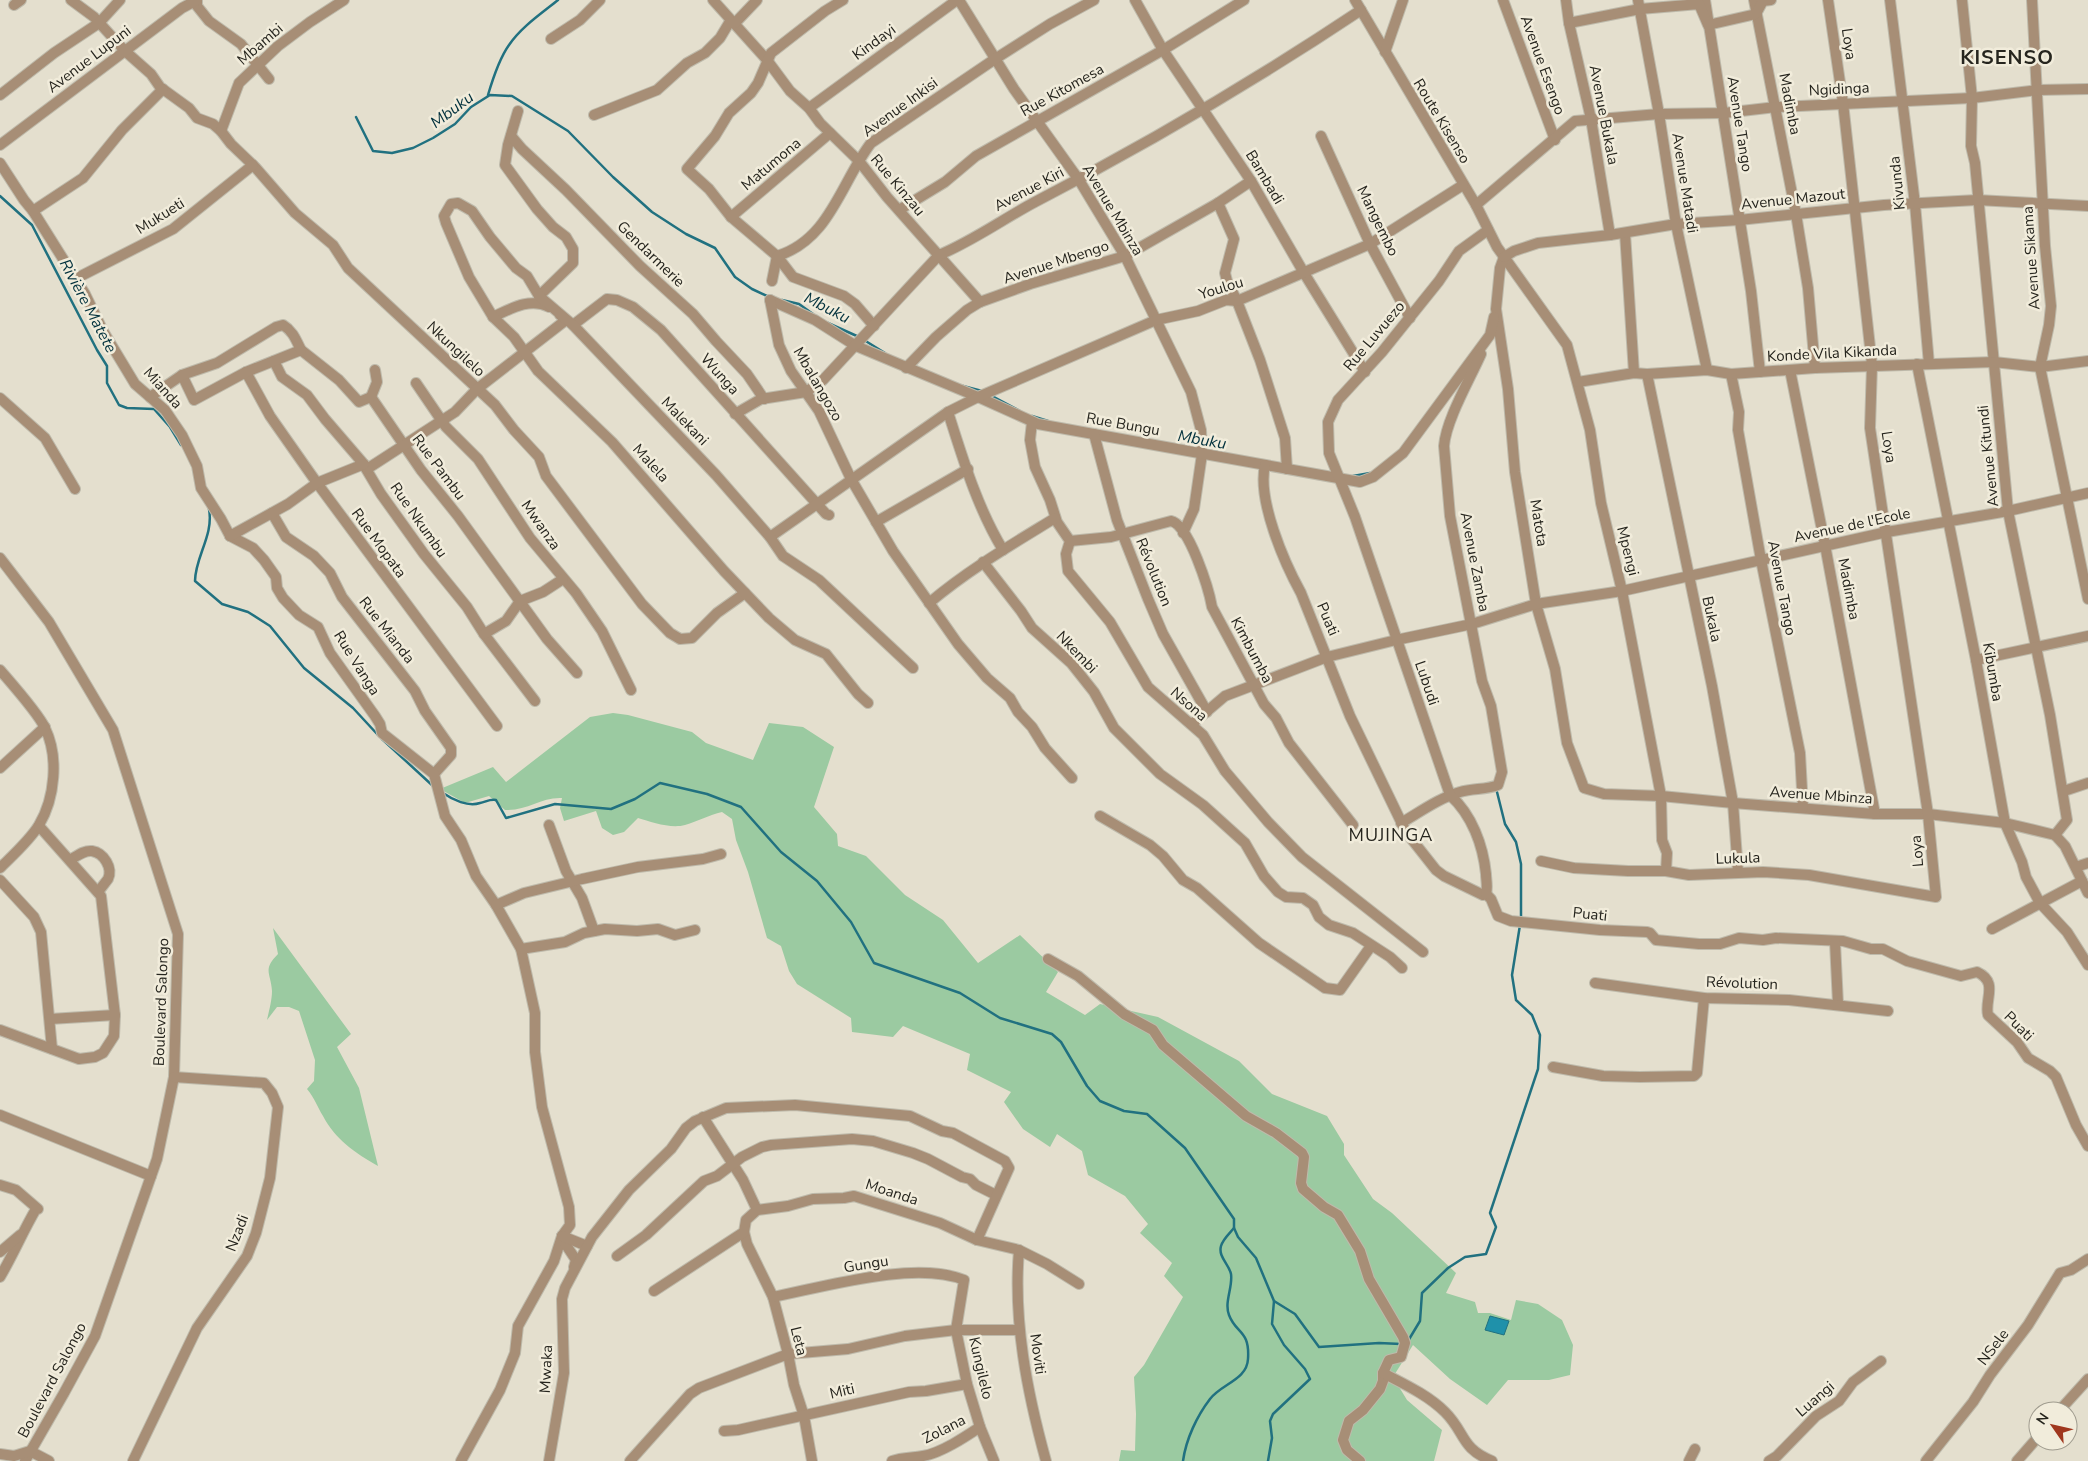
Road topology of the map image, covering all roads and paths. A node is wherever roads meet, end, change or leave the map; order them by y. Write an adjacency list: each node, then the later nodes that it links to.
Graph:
1 (72, 0): 28 (street, Nkungilelo)
2 (120, 0): 28 (street)
3 (197, 0): 33 (street, Avenue Lupuni); 37 (street)
4 (344, 0): 37 (street, Mbambi)
5 (600, 0): 31 (street)
6 (713, 0): 29 (street, Rue Kinzau)
7 (757, 0): 29 (street)
8 (843, 0): 36 (street)
9 (958, 0): 35 (street, Avenue Mbinza); 47 (street, Kindayi)
10 (1094, 0): 35 (street, Avenue Inkisi)
11 (1135, 0): 32 (street, Bambadi)
12 (1244, 0): 32 (street, Rue Kitomesa)
13 (1355, 0): 25 (street, Route Kisenso)
14 (1403, 0): 34 (street)
15 (1503, 0): 59 (street, Avenue Esengo)
16 (1566, 0): 27 (street, Avenue Bukala)
17 (1705, 0): 30 (street, Avenue Tango)
18 (1754, 0): 26 (street, Madimba)
19 (1771, 0): 26 (street)
20 (1828, 0): 45 (street, Loya)
21 (1890, 0): 44 (street, Kivunda)
22 (1962, 0): 43 (street, Avenue Kitundi)
23 (2032, 0): 41 (street, Avenue Sikama)
24 (1639, 5): 27 (street); 30 (street); 51 (street, Avenue Matadi)
25 (1361, 10): 34 (street, Route Kisenso); 48 (street, Avenue Kiri)
26 (1756, 14): 30 (street); 46 (street, Madimba)
27 (1569, 22): 53 (street, Avenue Bukala)
28 (99, 23): 33 (street, Nkungilelo); 42 (street)
29 (735, 23): 36 (street, Rue Kinzau); 52 (street)
30 (1708, 25): 50 (street, Avenue Tango)
31 (551, 39)
32 (1163, 50): 48 (street, Bambadi); 54 (street, Rue Kitomesa)
33 (125, 51): 39 (street, Nkungilelo); 60 (street, Avenue Lupuni)
34 (1384, 52): 66 (street, Route Kisenso)
35 (995, 59): 54 (street, Avenue Mbinza); 61 (street, Avenue Inkisi)
36 (767, 60): 47 (street, Rue Kinzau); 78 (street)
37 (258, 65): 38 (street); 55 (street, Mbambi)
38 (269, 79)
39 (163, 89): 55 (street, Nkungilelo); 75 (street)
40 (2088, 89): 41 (street, Ngidinga)
41 (2038, 90): 43 (street, Ngidinga); 70 (street, Avenue Sikama)
42 (0, 95)
43 (1972, 98): 44 (street, Ngidinga); 67 (street, Avenue Kitundi)
44 (1903, 101): 45 (street, Ngidinga); 69 (street, Kivunda)
45 (1843, 103): 46 (street, Ngidinga); 73 (street, Loya)
46 (1776, 107): 50 (street, Ngidinga); 76 (street, Madimba)
47 (809, 108): 56 (street, Rue Kinzau)
48 (1203, 108): 64 (street, Avenue Kiri); 65 (street, Bambadi)
49 (518, 111): 57 (street)
50 (1724, 113): 51 (street, Ngidinga); 79 (street, Avenue Tango)
51 (1659, 114): 53 (street, Ngidinga); 80 (street, Avenue Matadi)
52 (594, 115)
53 (1591, 118): 59 (street, Ngidinga); 83 (street, Avenue Bukala)
54 (1037, 120): 64 (street, Avenue Mbinza); 74 (street, Rue Kitomesa)
55 (221, 131): 63 (street, Nkungilelo)
56 (830, 133): 61 (street, Rue Kinzau); 78 (street, Matumona)
57 (511, 136): 92 (street); 133 (street, Gendarmerie)
58 (1321, 136): 84 (street, Mangembo)
59 (1555, 140): 71 (street, Ngidinga)
60 (0, 145)
61 (859, 161): 74 (street, Rue Kinzau); 86 (street, Avenue Inkisi)
62 (0, 163): 75 (street, Mianda)
63 (253, 165): 90 (street, Mukueti); 127 (street, Nkungilelo)
64 (1079, 180): 85 (street, Avenue Kiri); 87 (street, Avenue Mbinza)
65 (1251, 181): 68 (street, Avenue Mbengo); 89 (street, Bambadi)
66 (1463, 185): 71 (street, Route Kisenso); 84 (street, Youlou)
67 (1977, 200): 69 (street, Avenue Mazout); 70 (street, Avenue Mazout); 107 (street, Avenue Kitundi)
68 (1218, 203): 87 (street, Avenue Mbengo); 94 (street)
69 (1915, 204): 73 (street, Avenue Mazout); 110 (street, Kivunda)
70 (2043, 204): 72 (street, Avenue Mazout); 112 (street, Avenue Sikama)
71 (1476, 205): 81 (street, Route Kisenso)
72 (2088, 206)
73 (1855, 208): 76 (street, Avenue Mazout); 111 (street, Loya)
74 (899, 210): 85 (street, Rue Kinzau)
75 (34, 211): 90 (street, Mianda)
76 (1796, 214): 79 (street, Avenue Mazout); 114 (street, Madimba)
77 (444, 216): 92 (street, Malekani); 97 (street, Malela)
78 (731, 217): 86 (street)
79 (1739, 220): 80 (street, Avenue Mazout); 120 (street, Avenue Tango)
80 (1676, 224): 82 (street, Avenue Mazout); 116 (street, Avenue Matadi)
81 (1488, 230): 88 (street, Route Kisenso); 98 (street, Rue Luvuezo)
82 (1625, 233): 83 (street, Avenue Mazout); 121 (street)
83 (1610, 235): 88 (street, Avenue Mazout)
84 (1370, 244): 89 (street, Youlou); 98 (street, Mangembo)
85 (939, 255): 95 (street, Rue Kinzau); 101 (street, Avenue Kiri)
86 (777, 256): 91 (street); 101 (street)
87 (1124, 256): 95 (street, Avenue Mbengo); 99 (street, Avenue Mbinza)
88 (1504, 257): 96 (street, Matota); 125 (street, Mpengi)
89 (1304, 273): 94 (street, Youlou); 119 (street, Bambadi)
90 (75, 279): 130 (street, Mianda)
91 (772, 281)
92 (539, 296): 100 (street, Malekani)
93 (770, 300): 103 (street, Rue Bungu); 128 (street, Mbalangozo)
94 (1237, 301): 99 (street, Youlou); 144 (street)
95 (980, 302): 113 (street, Avenue Mbengo)
96 (1496, 308): 102 (street, Rue Bungu); 176 (street, Matota)
97 (493, 317): 100 (street); 105 (street, Malela)
98 (1410, 318): 119 (street, Rue Luvuezo)
99 (1156, 320): 129 (street, Youlou); 140 (street, Avenue Mbinza)
100 (569, 322): 105 (street); 135 (street, Wunga); 162 (street, Malekani)
101 (874, 326): 103 (street, Avenue Kiri)
102 (1490, 334): 145 (street, Rue Bungu); 177 (street, Avenue Zamba)
103 (856, 346): 113 (street, Rue Bungu); 128 (street, Avenue Kiri)
104 (301, 350): 106 (street); 124 (street); 131 (street)
105 (525, 352): 127 (street); 172 (street, Malela)
106 (274, 360): 118 (street); 142 (street, Rue Nkumbu)
107 (1994, 362): 110 (street, Konde Vila Kikanda); 112 (street, Konde Vila Kikanda); 152 (street, Avenue Kitundi)
108 (2088, 362): 112 (street, Konde Vila Kikanda)
109 (1916, 364): 110 (street, Konde Vila Kikanda); 111 (street, Konde Vila Kikanda); 157 (street, Kibumba)
110 (1930, 364)
111 (1872, 365): 114 (street, Konde Vila Kikanda); 158 (street, Loya)
112 (2040, 367): 150 (street, Avenue Sikama)
113 (906, 368): 129 (street, Rue Bungu)
114 (1816, 368): 117 (street, Konde Vila Kikanda)
115 (375, 370): 131 (street)
116 (1707, 370): 122 (street, Konde Vila Kikanda); 123 (street, Konde Vila Kikanda)
117 (1790, 370): 120 (street, Konde Vila Kikanda); 164 (street, Madimba)
118 (246, 372): 124 (street); 147 (street, Rue Mopata)
119 (1365, 372): 145 (street, Rue Luvuezo)
120 (1760, 372): 123 (street, Konde Vila Kikanda)
121 (1634, 373): 122 (street, Konde Vila Kikanda); 125 (street, Konde Vila Kikanda)
122 (1647, 374): 169 (street, Bukala)
123 (1731, 374): 167 (street, Avenue Tango)
124 (182, 375): 130 (street)
125 (1578, 382): 171 (street, Mpengi)
126 (416, 383): 136 (street, Mwanza)
127 (477, 389): 136 (street); 172 (street, Nkungilelo)
128 (806, 392): 133 (street, Avenue Kiri); 146 (street, Mbalangozo)
129 (978, 396): 134 (street, Youlou); 137 (street, Rue Bungu)
130 (150, 397): 161 (street, Mianda)
131 (371, 397): 139 (street, Rue Pambu)
132 (0, 398): 148 (street)
133 (764, 399): 135 (street, Avenue Kiri)
134 (948, 412): 143 (street); 146 (street, Youlou)
135 (735, 414): 151 (street, Wunga)
136 (442, 420): 139 (street); 170 (street, Mwanza)
137 (1032, 422): 138 (street, Rue Bungu); 155 (street)
138 (1094, 434): 140 (street, Rue Bungu); 160 (street, Révolution)
139 (404, 446): 142 (street); 174 (street, Rue Pambu)
140 (1202, 450): 141 (street, Rue Bungu); 159 (street, Avenue Mbinza)
141 (1265, 465): 144 (street, Rue Bungu); 182 (street, Puati)
142 (365, 467): 147 (street); 178 (street, Rue Nkumbu)
143 (968, 469): 156 (street); 165 (street)
144 (1287, 469): 145 (street, Rue Bungu)
145 (1338, 475): 180 (street, Lubudi)
146 (851, 479): 151 (street, Youlou); 156 (street, Mbalangozo)
147 (317, 483): 153 (street); 193 (street, Rue Mopata)
148 (74, 489)
149 (2088, 493): 150 (street, Avenue de l'Ecole)
150 (2068, 497): 152 (street, Avenue de l'Ecole); 173 (street, Avenue Sikama)
151 (817, 503): 154 (street, Wunga); 162 (street, Youlou)
152 (2008, 511): 157 (street, Avenue de l'Ecole); 181 (street, Avenue Kitundi)
153 (272, 512): 161 (street); 196 (street, Rue Mianda)
154 (829, 515)
155 (1055, 518): 163 (street); 165 (street)
156 (876, 522): 175 (street, Mbalangozo)
157 (1948, 522): 158 (street, Avenue de l'Ecole); 183 (street, Kibumba)
158 (1887, 532): 164 (street, Avenue de l'Ecole); 206 (street, Loya)
159 (1183, 533): 160 (street); 187 (street, Kimbumba)
160 (1123, 534): 163 (street); 191 (street, Révolution)
161 (230, 536): 196 (street, Rue Vanga)
162 (770, 537): 184 (street, Malekani)
163 (1070, 541): 192 (street, Nsona)
164 (1825, 545): 167 (street, Avenue de l'Ecole); 205 (street, Madimba)
165 (1003, 550): 168 (street)
166 (0, 558): 250 (street, Boulevard Salongo)
167 (1760, 560): 169 (street, Avenue de l'Ecole); 204 (street, Avenue Tango)
168 (983, 562): 175 (street); 235 (street, Nkembi)
169 (1688, 576): 171 (street, Avenue de l'Ecole); 203 (street, Bukala)
170 (562, 579): 174 (street); 188 (street, Mwanza)
171 (1622, 591): 176 (street, Avenue de l'Ecole); 202 (street, Mpengi)
172 (745, 593): 190 (street, Malela)
173 (2088, 599)
174 (520, 601): 178 (street); 185 (street, Rue Pambu)
175 (929, 603): 197 (street, Mbalangozo)
176 (1536, 604): 177 (street, Avenue de l'Ecole); 199 (street, Matota)
177 (1472, 624): 180 (street, Avenue de l'Ecole); 201 (street, Avenue Zamba)
178 (484, 634): 189 (street, Rue Nkumbu)
179 (2088, 636): 181 (street)
180 (1396, 640): 182 (street, Avenue de l'Ecole); 201 (street, Lubudi)
181 (2036, 646): 183 (street); 200 (street, Avenue Kitundi)
182 (1327, 657): 187 (street, Avenue de l'Ecole); 208 (street, Puati)
183 (1976, 660): 209 (street, Kibumba)
184 (913, 668)
185 (577, 673)
186 (1, 675): 194 (street)
187 (1255, 684): 191 (street, Avenue de l'Ecole); 211 (street, Kimbumba)
188 (631, 690)
189 (535, 701)
190 (868, 703)
191 (1207, 712): 192 (street, Avenue de l'Ecole)
192 (1192, 724): 237 (street, Nsona)
193 (497, 726)
194 (45, 727): 195 (street); 212 (street)
195 (0, 768)
196 (434, 774): 230 (street)
197 (1072, 778)
198 (2088, 783): 200 (street)
199 (1584, 788): 202 (street, Avenue Mbinza)
200 (2064, 791): 213 (street, Avenue Kitundi)
201 (1450, 795): 208 (street); 226 (street, Lubudi)
202 (1661, 796): 203 (street, Avenue Mbinza); 220 (street, Mpengi)
203 (1733, 803): 204 (street, Avenue Mbinza); 221 (street, Bukala)
204 (1803, 808): 205 (street, Avenue Mbinza)
205 (1875, 814): 206 (street, Avenue Mbinza)
206 (1928, 814): 209 (street, Avenue Mbinza); 228 (street, Loya)
207 (1100, 816): 235 (street)
208 (1401, 822): 226 (street, Puati)
209 (2005, 823): 213 (street, Avenue Mbinza); 229 (street, Kibumba)
210 (549, 825): 224 (street)
211 (1353, 825)
212 (38, 826): 215 (street); 219 (street)
213 (2055, 835): 218 (street)
214 (721, 854): 224 (street)
215 (70, 860): 225 (street); 225 (street)
216 (1541, 861): 220 (street, Lukula)
217 (2088, 863): 218 (street)
218 (2076, 866): 223 (street)
219 (0, 868)
220 (1666, 871): 221 (street, Lukula)
221 (1738, 872): 228 (street, Lukula)
222 (0, 880): 246 (street)
223 (2082, 880): 227 (street); 229 (street)
224 (573, 882): 230 (street); 233 (street)
225 (98, 892): 245 (street)
226 (1486, 894): 234 (street, Puati)
227 (2088, 894)
228 (1936, 897)
229 (2040, 903): 231 (street); 239 (street, Kibumba)
230 (496, 905): 236 (street)
231 (1992, 929)
232 (695, 930): 233 (street)
233 (594, 931): 236 (street)
234 (1835, 942): 243 (street); 253 (street, Puati)
235 (1371, 946): 240 (street, Nkembi)
236 (521, 949): 261 (street)
237 (1423, 952)
238 (1048, 959): 278 (street)
239 (2088, 965)
240 (1402, 968)
241 (1595, 983): 242 (street, Révolution)
242 (1704, 998): 243 (street, Révolution); 249 (street)
243 (1838, 1004): 244 (street, Révolution)
244 (1888, 1011)
245 (115, 1016): 246 (street); 248 (street)
246 (50, 1019): 248 (street)
247 (0, 1030): 248 (street)
248 (52, 1049)
249 (1553, 1067)
250 (174, 1077): 255 (street, Boulevard Salongo); 291 (street, Nzadi)
251 (0, 1115): 255 (street)
252 (703, 1117): 254 (street); 257 (street); 263 (street)
253 (2088, 1146)
254 (733, 1166): 257 (street); 258 (street); 266 (street)
255 (151, 1176): 287 (street, Boulevard Salongo)
256 (0, 1185): 260 (street)
257 (996, 1195): 262 (street)
258 (757, 1210): 259 (street); 262 (street, Moanda)
259 (744, 1232): 272 (street); 273 (street, Leta)
260 (21, 1235): 265 (street); 268 (street)
261 (562, 1236): 263 (street); 269 (street); 292 (street)
262 (977, 1240): 264 (street, Moanda)
263 (587, 1246): 269 (street)
264 (1019, 1250): 271 (street, Moanda); 275 (street, Moviti)
265 (0, 1252)
266 (617, 1256)
267 (2088, 1259): 303 (street, NSele)
268 (0, 1277)
269 (570, 1280): 293 (street, Mwaka)
270 (964, 1280): 273 (street, Gungu); 274 (street, Kungilelo)
271 (1079, 1284)
272 (654, 1291)
273 (773, 1297): 276 (street, Leta)
274 (956, 1330): 275 (street); 276 (street); 280 (street, Kungilelo)
275 (1020, 1330): 298 (street, Moviti)
276 (788, 1354): 282 (street, Leta); 294 (street)
277 (1881, 1361): 302 (street, Luangi)
278 (1383, 1373): 299 (street); 300 (street)
279 (2088, 1378): 281 (street)
280 (968, 1384): 282 (street, Miti); 283 (street, Kungilelo)
281 (2068, 1401)
282 (804, 1416): 284 (street, Miti); 295 (street, Leta)
283 (980, 1427): 296 (street, Zolana); 297 (street, Kungilelo)
284 (724, 1431)
285 (2028, 1448): 304 (street)
286 (1695, 1449): 301 (street)
287 (30, 1451): 288 (street); 289 (street, Boulevard Salongo); 290 (street)
288 (0, 1454)
289 (24, 1461)
290 (49, 1461)
291 (133, 1461)
292 (461, 1461)
293 (549, 1461)
294 (630, 1461)
295 (812, 1461)
296 (892, 1461)
297 (994, 1461)
298 (1046, 1461)
299 (1360, 1461)
300 (1492, 1461)
301 (1689, 1461)
302 (1769, 1461)
303 (1926, 1461)
304 (2017, 1461)

